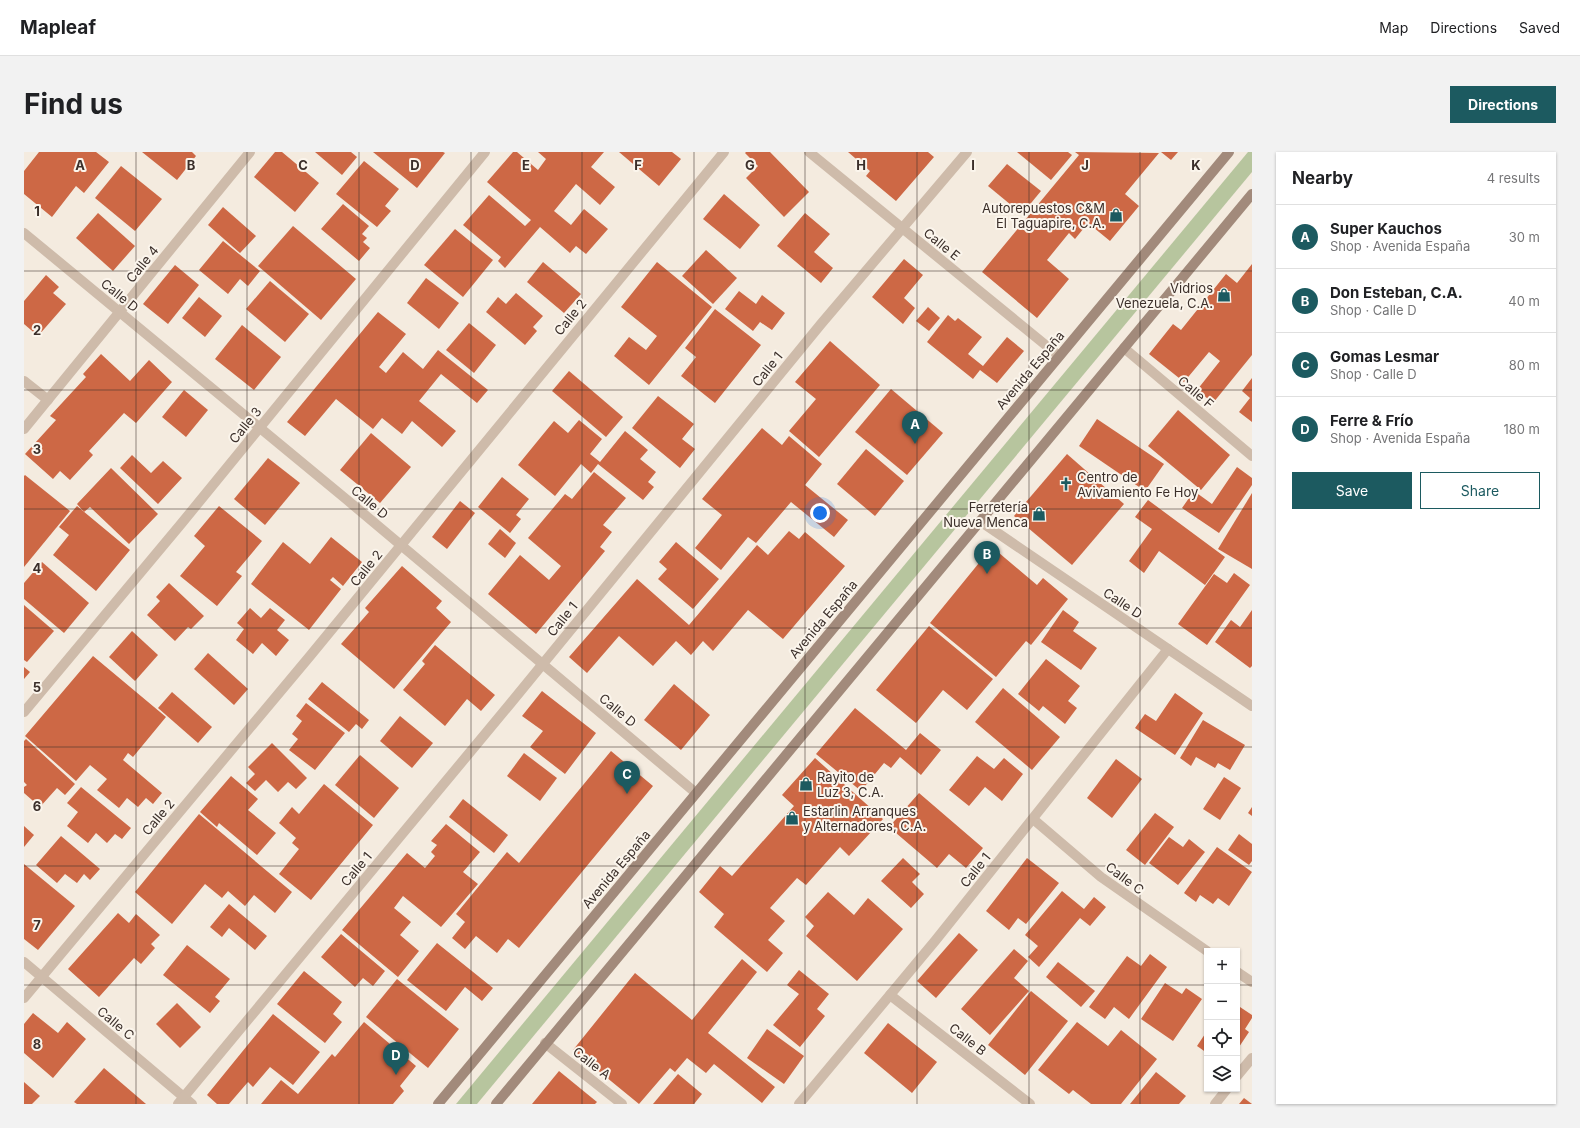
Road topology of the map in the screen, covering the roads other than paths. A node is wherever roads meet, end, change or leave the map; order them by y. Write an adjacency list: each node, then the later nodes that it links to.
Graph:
1 (250, 152): 10 (street, Calle 4)
2 (485, 152): 15 (street, Calle 3)
3 (724, 152): 19 (street, Calle 2)
4 (809, 152): 8 (street, Calle E)
5 (967, 152): 8 (street, Calle 1)
6 (1229, 152): 12 (main road, Avenida España)
7 (1250, 199): 11 (main road)
8 (902, 228): 12 (street, Calle E); 21 (street, Calle 1)
9 (24, 234): 10 (street, Calle D)
10 (120, 312): 14 (street, Calle 4); 15 (street, Calle D)
11 (1124, 348): 17 (street, Calle F); 18 (main road)
12 (1059, 356): 24 (main road, Avenida España)
13 (24, 381): 14 (street)
14 (48, 400): 16 (street, Calle 4)
15 (260, 428): 19 (street, Calle D); 23 (street, Calle 3)
16 (24, 429)
17 (1252, 456)
18 (980, 521): 20 (street, Calle D); 33 (main road)
19 (401, 545): 21 (street, Calle D); 29 (street, Calle 2)
20 (1168, 649): 22 (street, Calle D); 25 (street, Calle 1)
21 (542, 664): 24 (street, Calle D); 37 (street, Calle 1)
22 (1252, 706)
23 (24, 712)
24 (696, 793): 39 (main road, Avenida España)
25 (1033, 819): 26 (street, Calle C); 31 (street, Calle 1)
26 (1204, 949)
27 (24, 962): 29 (street, Calle C)
28 (1240, 974): 30 (street)
29 (42, 977): 32 (street, Calle 2); 37 (street, Calle C)
30 (1252, 982)
31 (890, 995): 42 (street, Calle 1); 43 (street, Calle B)
32 (24, 998)
33 (545, 1043): 40 (main road); 41 (street, Calle A)
34 (1252, 1058): 35 (street)
35 (1240, 1072)
36 (1225, 1092): 44 (street)
37 (181, 1100): 38 (street, Calle C)
38 (192, 1104)
39 (438, 1104)
40 (496, 1104)
41 (622, 1104)
42 (799, 1104)
43 (1030, 1104)
44 (1215, 1104)

